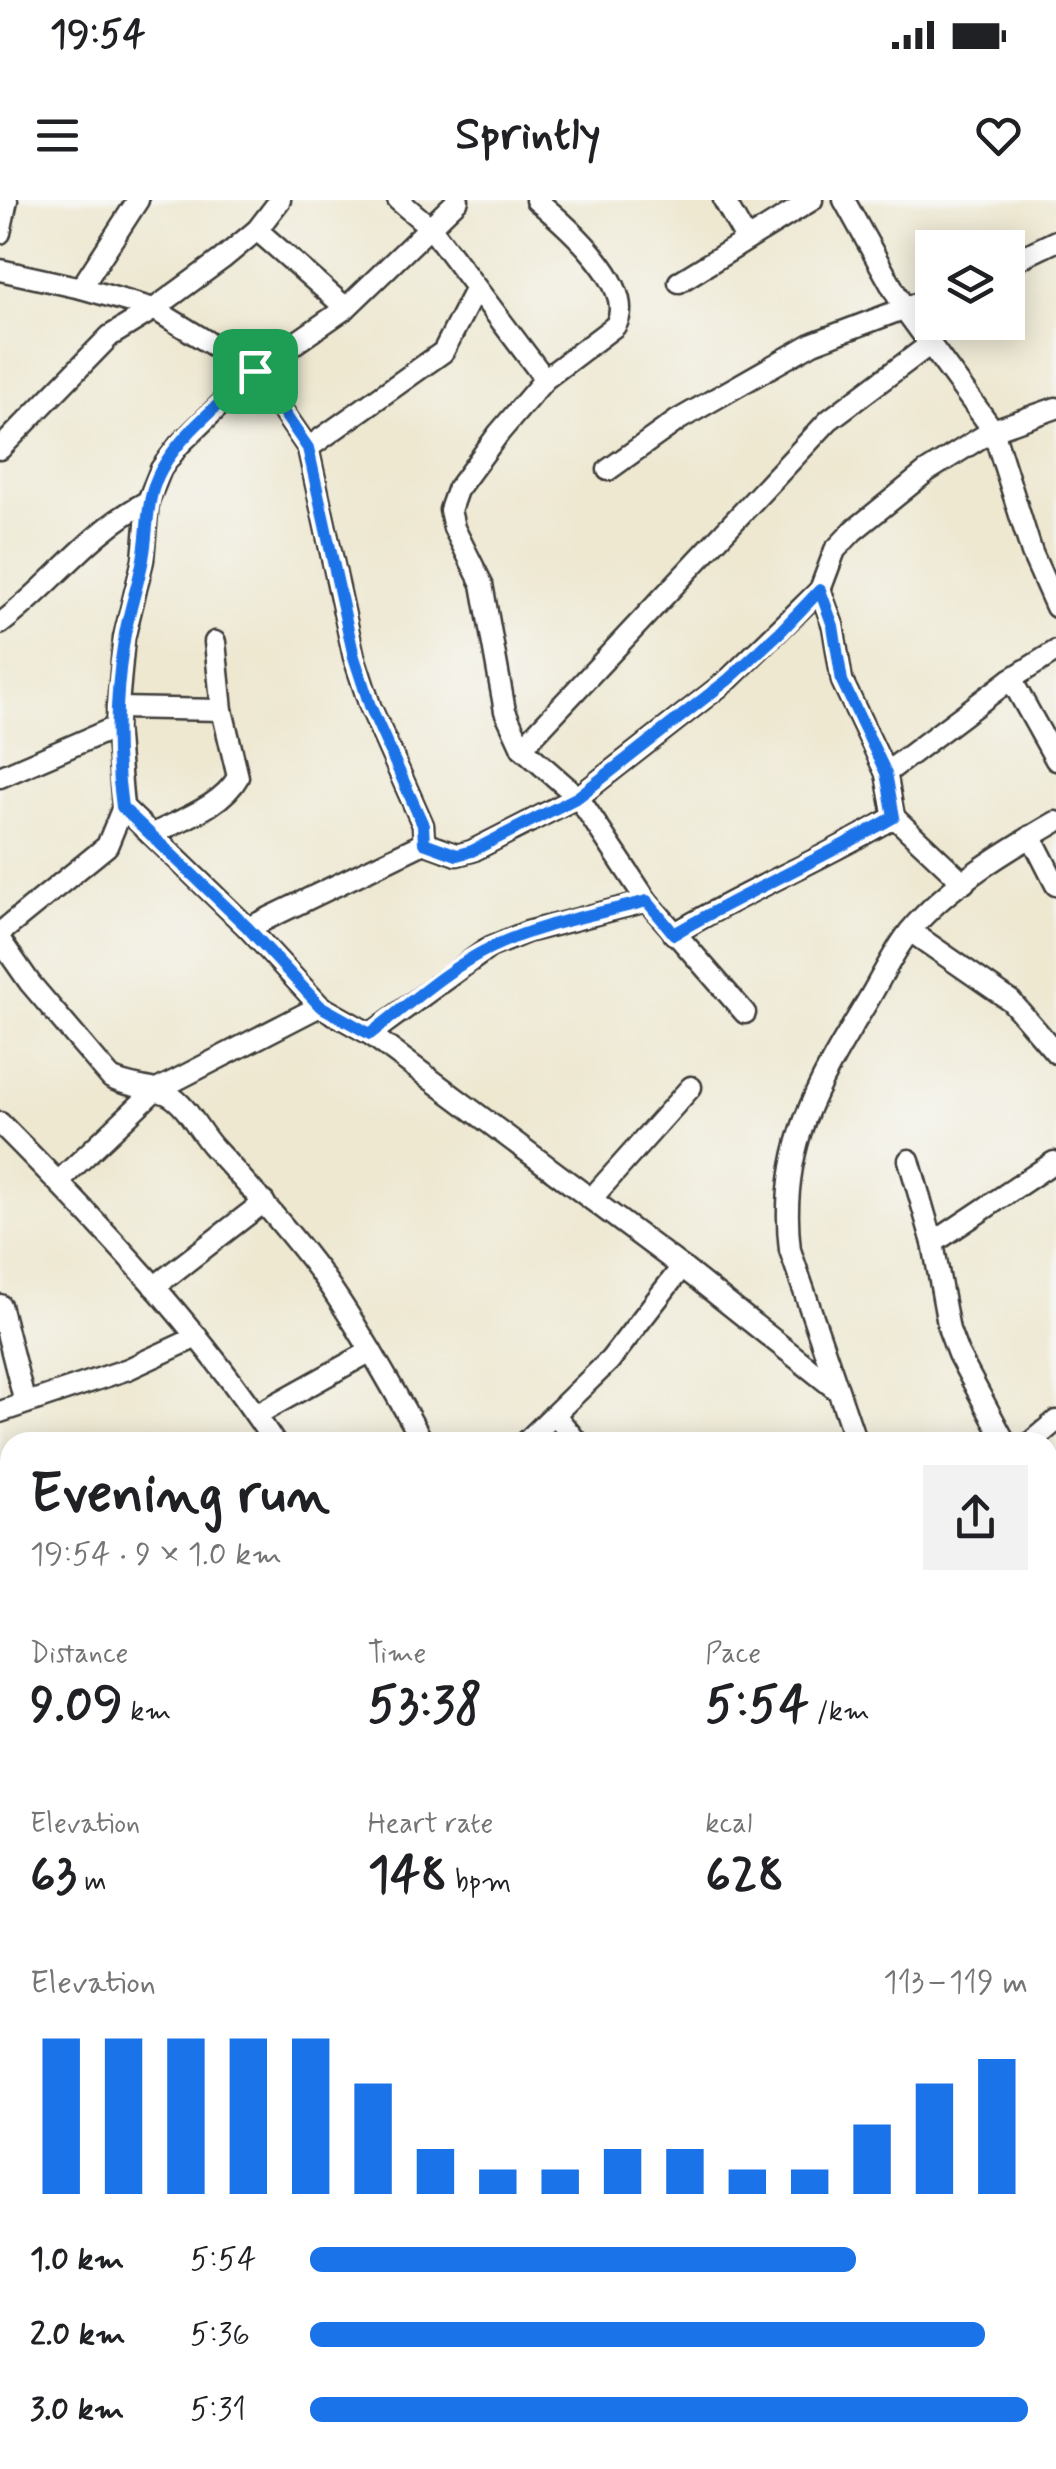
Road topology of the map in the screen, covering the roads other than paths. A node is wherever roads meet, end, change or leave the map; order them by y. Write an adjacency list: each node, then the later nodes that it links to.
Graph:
1 (7, 200): 12 (street)
2 (138, 200): 18 (street)
3 (280, 200): 11 (street)
4 (398, 200): 10 (street)
5 (458, 200): 10 (street)
6 (536, 200): 26 (street)
7 (724, 200): 13 (street)
8 (812, 200): 13 (street)
9 (849, 202): 23 (street)
10 (431, 228): 19 (street); 21 (street)
11 (258, 230): 21 (street); 22 (street)
12 (0, 233)
13 (746, 239): 17 (street)
14 (1056, 241): 15 (street)
15 (1025, 256)
16 (0, 270): 18 (street)
17 (679, 282)
18 (81, 288): 22 (street)
19 (476, 288): 26 (street); 30 (street)
20 (915, 306): 23 (street)
21 (346, 308): 25 (street)
22 (154, 309): 25 (street); 29 (street)
23 (906, 310): 24 (street); 31 (street)
24 (929, 345): 28 (street); 41 (street)
25 (255, 371): 30 (street); 32 (street)
26 (545, 379): 41 (street)
27 (1056, 408): 28 (street)
28 (993, 430): 33 (street); 34 (street)
29 (5, 437)
30 (308, 448): 51 (street)
31 (608, 470)
32 (148, 501): 35 (street); 40 (street)
33 (820, 590): 43 (street); 45 (street)
34 (1056, 607)
35 (0, 624)
36 (215, 642): 39 (street)
37 (1056, 651): 38 (street)
38 (1011, 679): 42 (street); 43 (street)
39 (222, 710): 40 (street); 49 (street)
40 (116, 718): 44 (street); 46 (street)
41 (522, 748): 45 (street)
42 (1056, 760)
43 (886, 773): 47 (street)
44 (0, 777)
45 (578, 797): 51 (street); 54 (street)
46 (122, 807): 49 (street); 58 (street)
47 (894, 817): 52 (street); 57 (street)
48 (1056, 822): 50 (street)
49 (154, 834): 55 (street)
50 (1031, 836): 52 (street); 53 (street)
51 (424, 843): 55 (street)
52 (964, 883): 56 (street)
53 (1056, 884)
54 (647, 901): 57 (street); 61 (street)
55 (248, 928): 59 (street)
56 (910, 931): 62 (street); 77 (street)
57 (674, 934): 60 (street)
58 (0, 937): 64 (street)
59 (320, 1006): 61 (street); 64 (street)
60 (745, 1013)
61 (370, 1034): 69 (street)
62 (1056, 1053)
63 (690, 1087): 69 (street)
64 (153, 1092): 68 (street); 70 (street)
65 (0, 1123): 68 (street)
66 (909, 1160): 71 (street)
67 (1055, 1161): 71 (street)
68 (58, 1182): 73 (street)
69 (591, 1199): 72 (street)
70 (264, 1202): 73 (street); 76 (street)
71 (933, 1242): 87 (street)
72 (682, 1267): 77 (street); 81 (street)
73 (154, 1288): 75 (street)
74 (0, 1305): 78 (street)
75 (197, 1336): 78 (street); 80 (street)
76 (371, 1351): 80 (street); 83 (street)
77 (838, 1391): 86 (street)
78 (25, 1403): 79 (street)
79 (0, 1412)
80 (256, 1415): 82 (street)
81 (555, 1415): 84 (street); 85 (street)
82 (267, 1432)
83 (417, 1432)
84 (537, 1432)
85 (569, 1432)
86 (852, 1432)
87 (1000, 1432)

